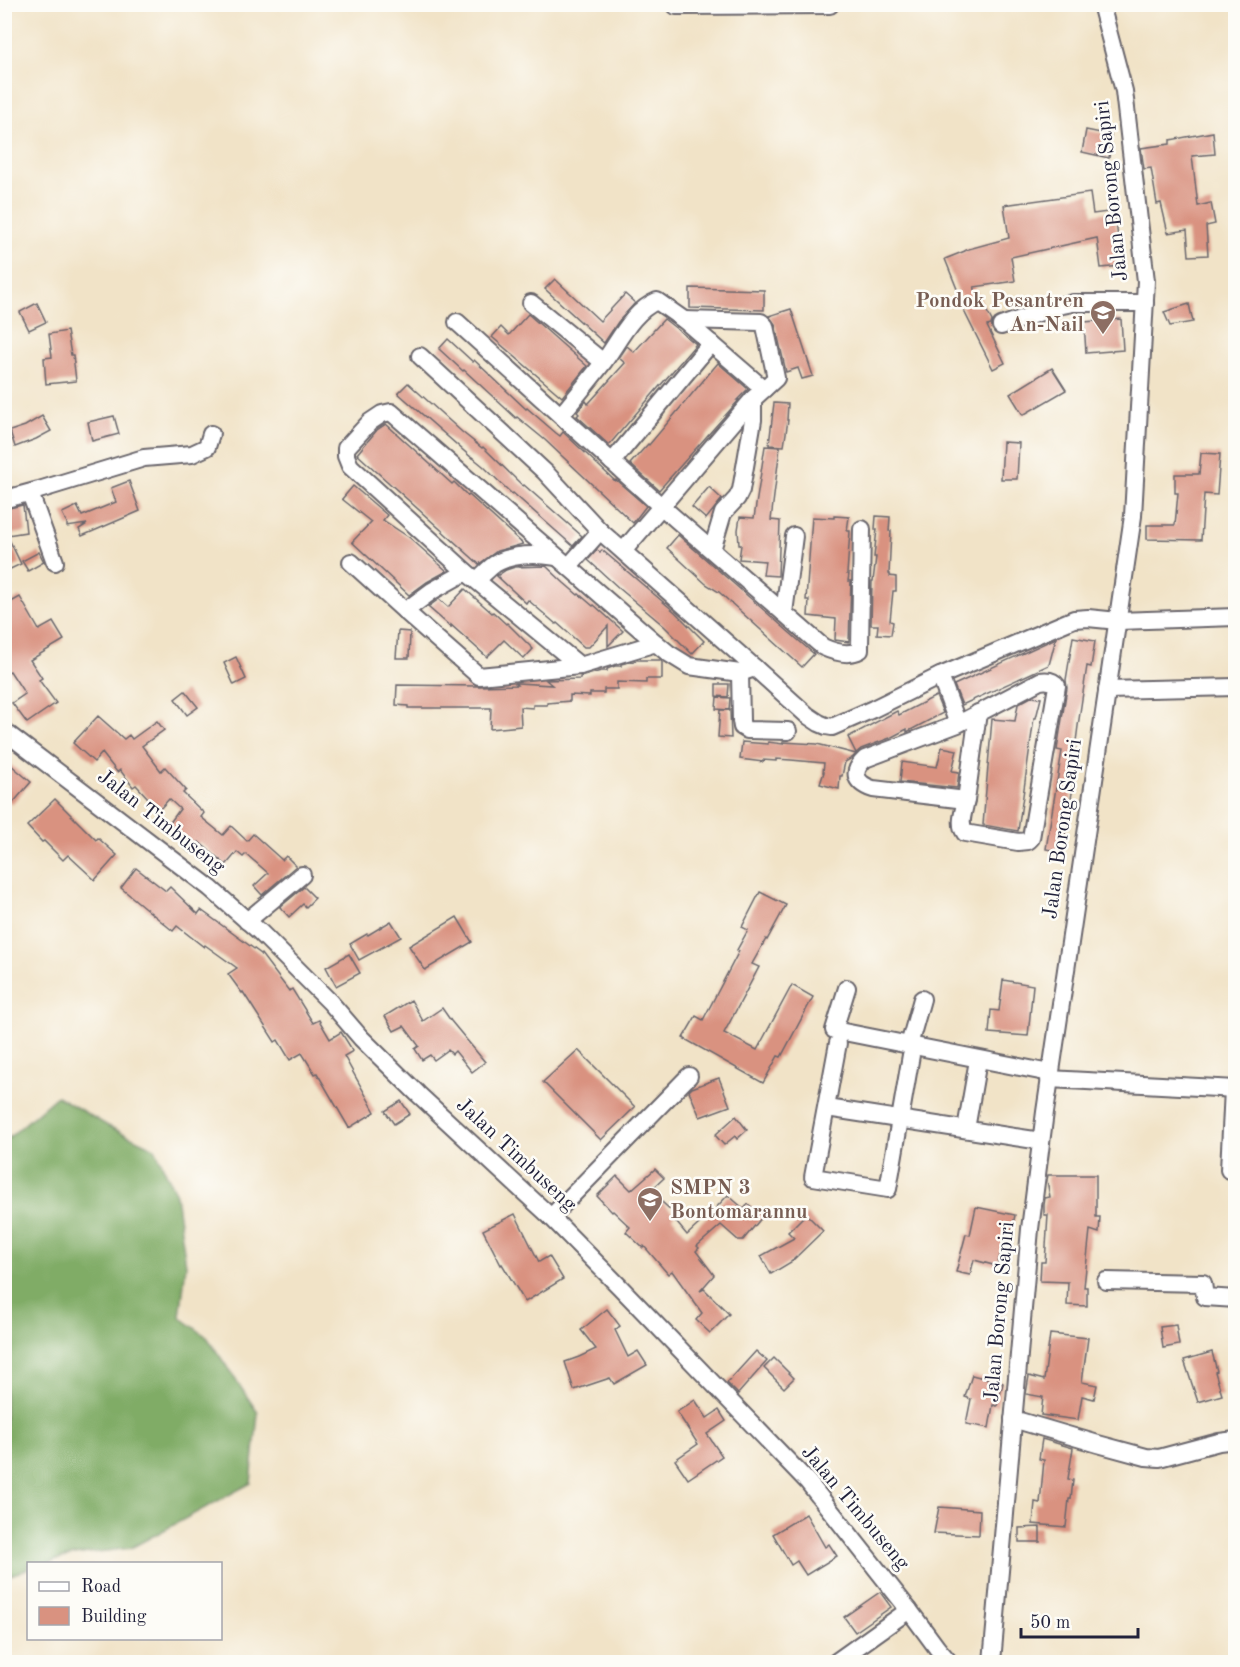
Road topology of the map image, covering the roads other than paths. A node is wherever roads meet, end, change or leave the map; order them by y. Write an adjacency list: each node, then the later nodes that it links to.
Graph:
1 (676, 4): 3 (street)
2 (1101, 4): 5 (street, Jalan Borong Sapiri)
3 (830, 5)
4 (531, 303): 11 (street)
5 (1144, 303): 8 (street); 31 (street, Jalan Borong Sapiri)
6 (684, 320): 9 (street); 11 (street); 12 (street)
7 (457, 322): 13 (street)
8 (1001, 326)
9 (711, 343): 12 (street); 15 (street)
10 (420, 356): 20 (street)
11 (603, 362): 13 (street)
12 (758, 394): 18 (street); 23 (street)
13 (561, 416): 15 (street)
14 (211, 434): 16 (street)
15 (612, 462): 18 (street)
16 (30, 493): 17 (street); 24 (street)
17 (5, 497)
18 (662, 507): 22 (street); 23 (street)
19 (862, 529): 29 (street)
20 (600, 531): 22 (street); 26 (street)
21 (794, 536): 29 (street)
22 (624, 550): 34 (street)
23 (712, 550): 29 (street)
24 (55, 562)
25 (351, 562): 28 (street)
26 (563, 562): 27 (street); 27 (street); 32 (street)
27 (472, 576): 28 (street); 33 (street)
28 (405, 610): 33 (street)
29 (784, 613)
30 (1236, 617): 31 (street)
31 (1118, 621): 35 (street); 37 (street, Jalan Borong Sapiri)
32 (656, 643): 33 (street); 34 (street)
33 (580, 666)
34 (748, 670): 35 (street); 41 (street)
35 (940, 676): 39 (street)
36 (1236, 687): 37 (street)
37 (1107, 690): 51 (street, Jalan Borong Sapiri)
38 (978, 713): 39 (street); 42 (street); 42 (street)
39 (958, 724): 42 (street)
40 (4, 731): 44 (street, Jalan Timbuseng)
41 (788, 731)
42 (966, 800)
43 (302, 875): 44 (street)
44 (248, 921): 58 (street, Jalan Timbuseng)
45 (847, 988): 48 (street)
46 (922, 999): 48 (street)
47 (838, 1043): 53 (street)
48 (910, 1050): 51 (street); 54 (street)
49 (977, 1066): 55 (street)
50 (689, 1076): 58 (street)
51 (1050, 1076): 52 (street); 56 (street, Jalan Borong Sapiri)
52 (1234, 1089): 57 (street)
53 (827, 1108): 54 (street); 54 (street)
54 (899, 1119): 55 (street)
55 (966, 1129): 56 (street)
56 (1041, 1141): 61 (street, Jalan Borong Sapiri)
57 (1236, 1170)
58 (551, 1217): 63 (street, Jalan Timbuseng)
59 (1106, 1281): 60 (street)
60 (1236, 1299)
61 (1013, 1419): 62 (street); 66 (street, Jalan Borong Sapiri)
62 (1236, 1440)
63 (909, 1610): 64 (street); 65 (street, Jalan Timbuseng)
64 (836, 1662)
65 (949, 1662)
66 (992, 1662)

